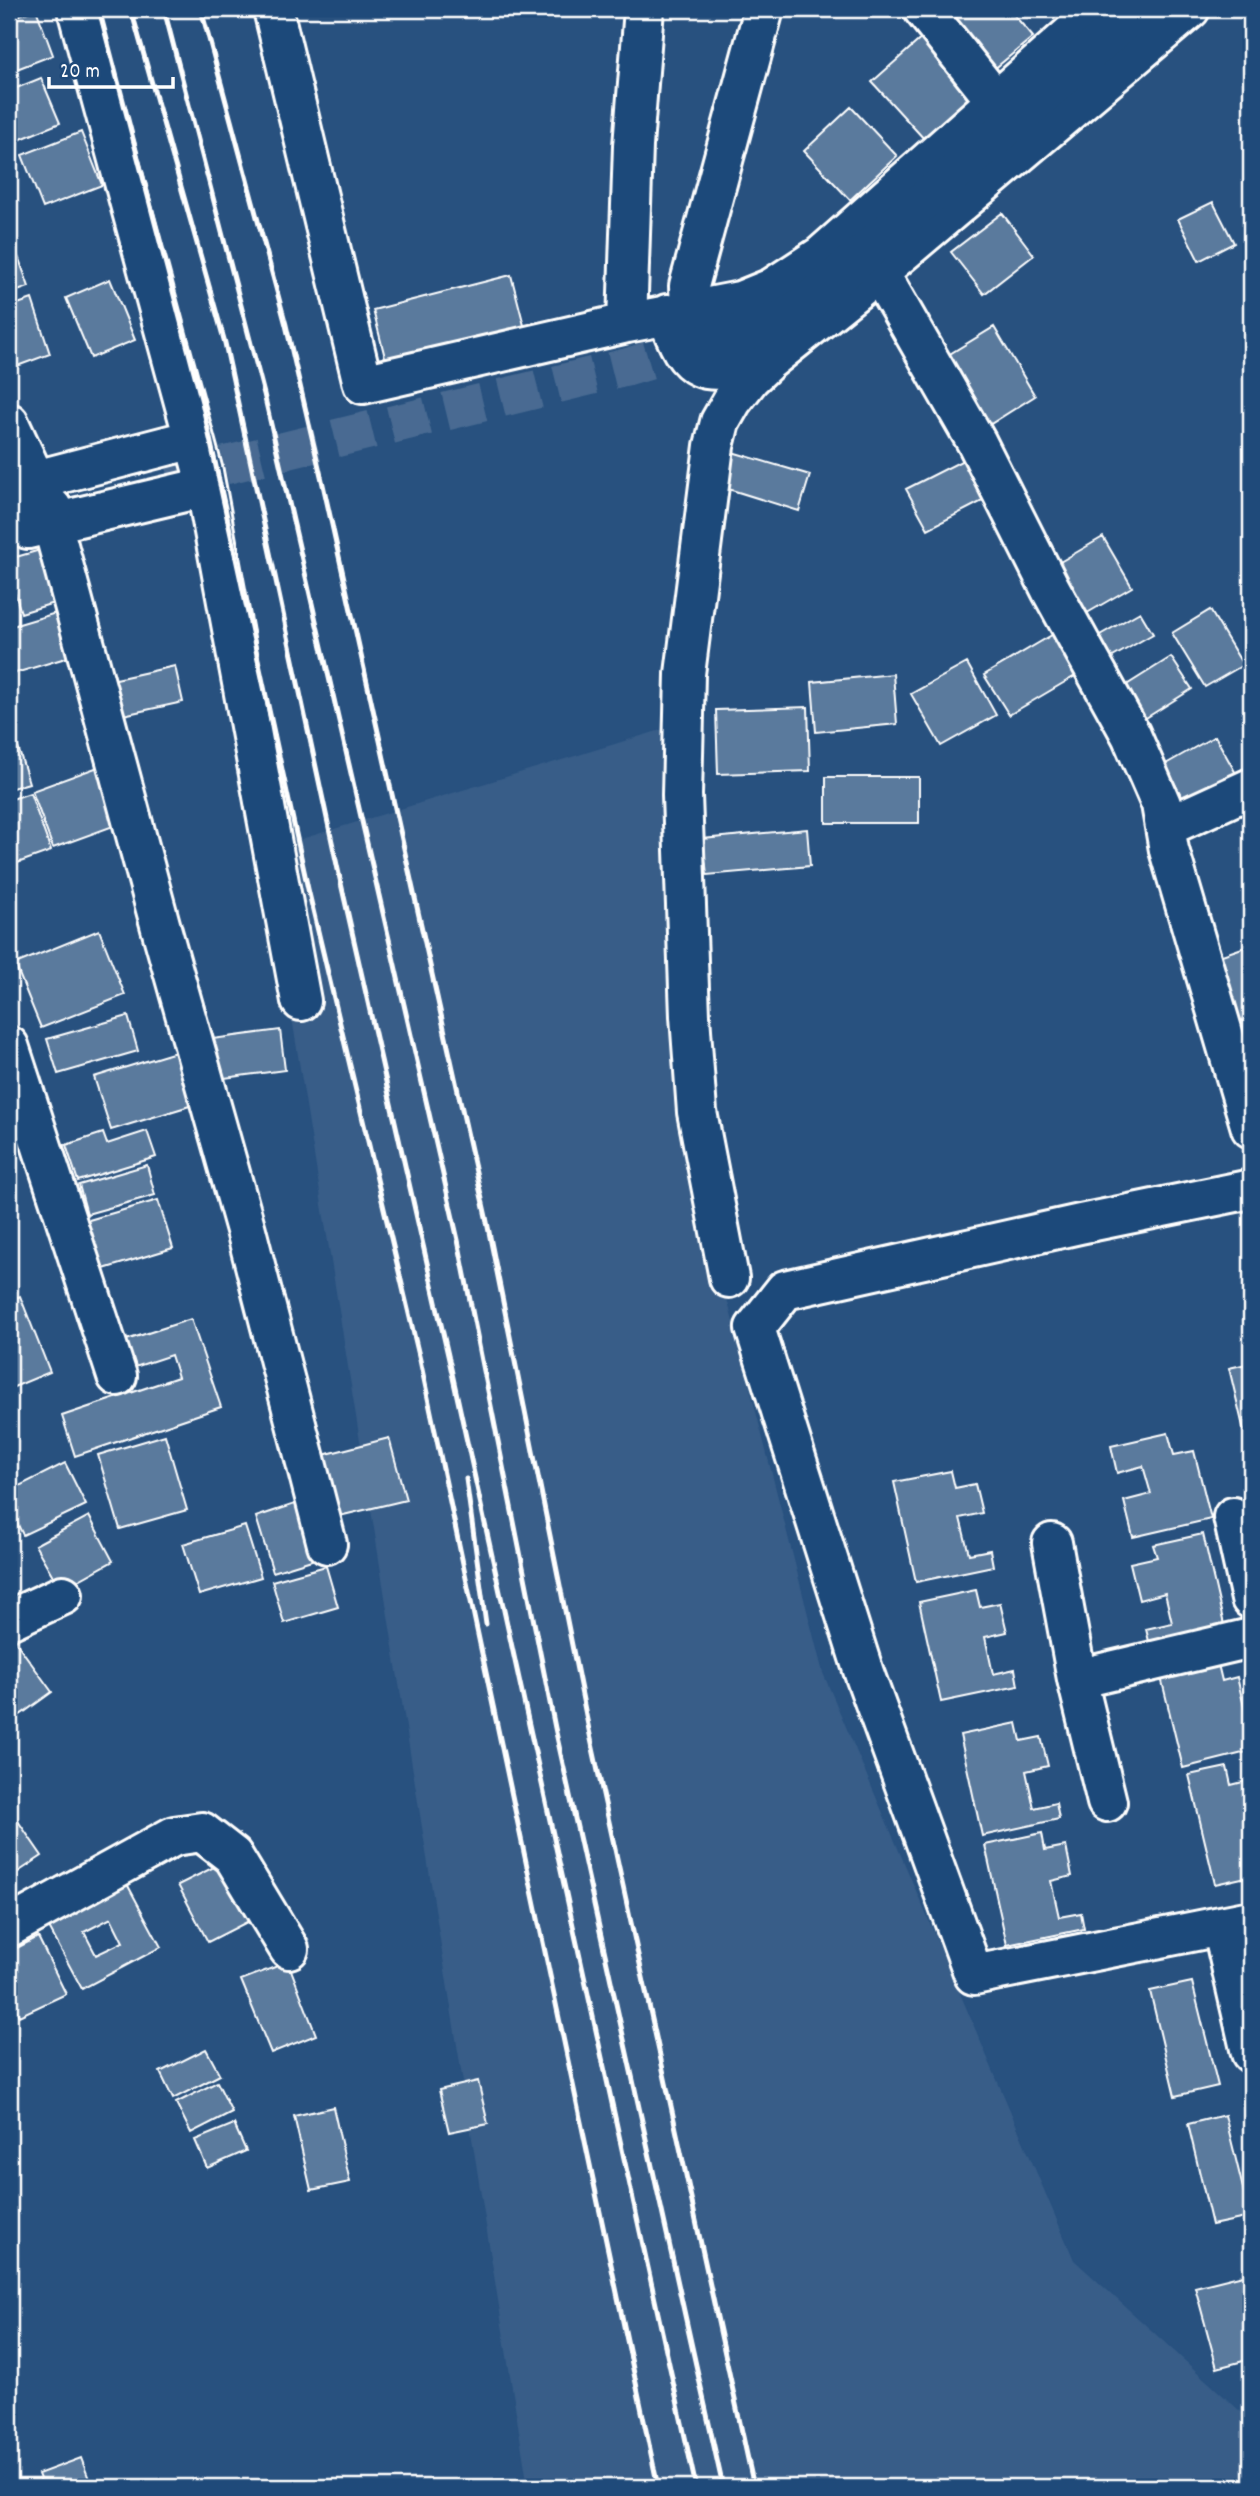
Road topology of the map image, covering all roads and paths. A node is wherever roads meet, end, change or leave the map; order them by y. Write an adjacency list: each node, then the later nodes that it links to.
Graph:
1 (77, 9): 16 (street)
2 (273, 9): 12 (street)
3 (643, 9): 12 (street)
4 (764, 9): 11 (street)
5 (923, 9): 9 (street)
6 (1100, 9): 9 (street)
7 (1136, 9): 13 (street)
8 (1190, 9): 10 (street)
9 (996, 101): 11 (street)
10 (878, 272): 14 (street); 22 (street)
11 (678, 312): 12 (street); 14 (street)
12 (627, 323)
13 (707, 343)
14 (768, 361): 28 (street)
15 (9, 423): 18 (street)
16 (194, 439): 17 (street); 18 (street)
17 (205, 488): 18 (street); 23 (street)
18 (37, 499): 19 (street); 20 (street); 32 (street)
19 (9, 517)
20 (9, 534)
21 (1251, 788): 22 (street)
22 (1166, 827): 25 (street)
23 (301, 1001)
24 (9, 1046): 29 (street)
25 (1242, 1065): 26 (street)
26 (1251, 1128)
27 (1251, 1189): 39 (street)
28 (729, 1278)
29 (117, 1377)
30 (1233, 1517): 34 (street)
31 (1052, 1543): 37 (street)
32 (327, 1544)
33 (63, 1595): 35 (street)
34 (1251, 1599)
35 (9, 1620)
36 (1251, 1638): 37 (street)
37 (1077, 1679): 38 (street)
38 (1107, 1802)
39 (1237, 1923): 42 (street)
40 (9, 1927): 41 (street)
41 (289, 1949)
42 (1251, 2053)

